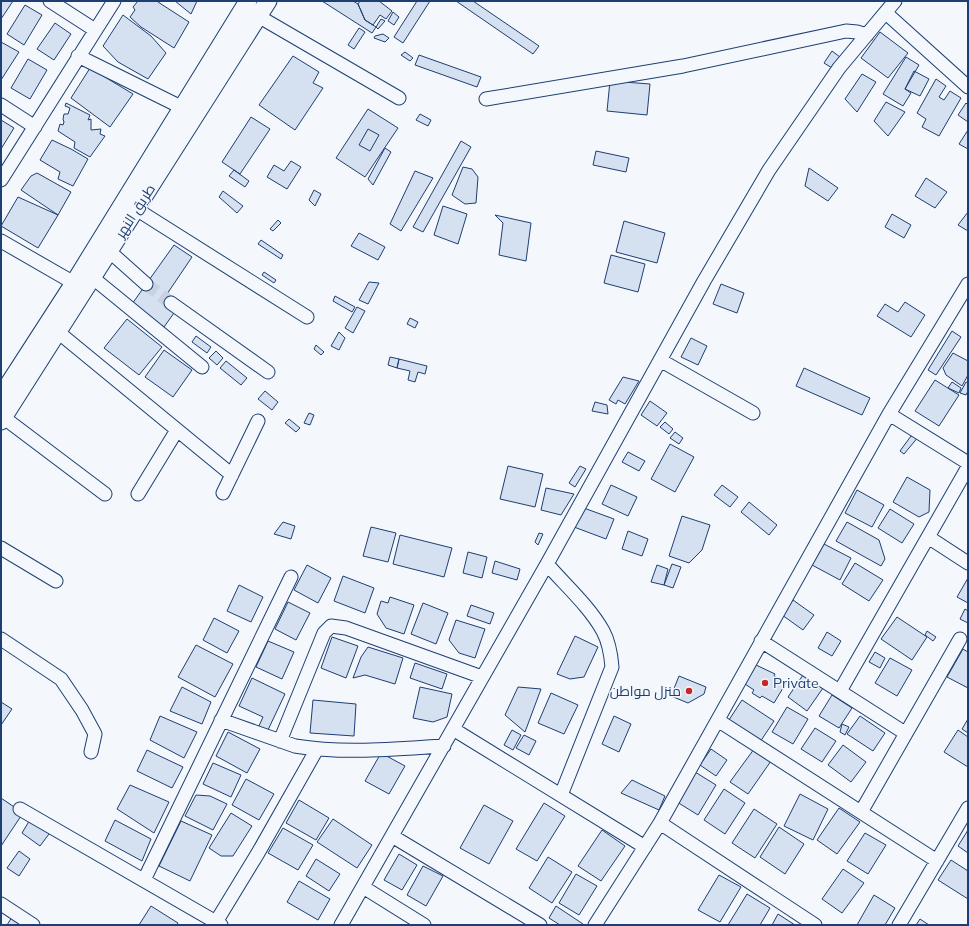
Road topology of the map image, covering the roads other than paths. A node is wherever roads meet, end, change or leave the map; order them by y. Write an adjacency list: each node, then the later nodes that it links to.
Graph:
1 (50, 1): 8 (street)
2 (114, 1): 8 (street)
3 (248, 1): 17 (main road, طريق النهر)
4 (268, 1): 7 (main road, طريق النهر)
5 (895, 1): 6 (street)
6 (886, 13): 9 (street); 11 (street)
7 (258, 16): 14 (street); 20 (main road, طريق النهر)
8 (95, 30): 10 (street)
9 (867, 36): 15 (street); 30 (street)
10 (78, 56): 17 (street); 18 (street)
11 (948, 69): 12 (street); 13 (street)
12 (968, 76)
13 (968, 87)
14 (399, 98)
15 (486, 99)
16 (1, 105): 18 (street)
17 (183, 108): 24 (main road, طريق النهر)
18 (35, 127): 19 (street)
19 (1, 180)
20 (136, 209): 22 (main road, طريق النهر); 28 (street)
21 (1, 241): 24 (street)
22 (109, 251): 23 (main road, طريق النهر); 25 (street)
23 (93, 278): 29 (main road, طريق النهر); 31 (street)
24 (74, 283): 33 (main road, طريق النهر)
25 (146, 284)
26 (968, 284): 35 (street)
27 (172, 303): 32 (street)
28 (307, 317)
29 (58, 332): 36 (main road, طريق النهر); 38 (street)
30 (660, 360): 34 (street); 48 (street)
31 (202, 367)
32 (268, 372)
33 (1, 396)
34 (753, 413)
35 (889, 414): 39 (street); 53 (street)
36 (2, 419): 43 (street)
37 (258, 422): 41 (street)
38 (177, 430): 41 (street); 44 (street)
39 (968, 463)
40 (968, 467): 45 (street)
41 (232, 475): 42 (street)
42 (223, 493)
43 (105, 494)
44 (138, 494)
45 (928, 538): 47 (street); 55 (street)
46 (1, 548): 50 (street)
47 (968, 562)
48 (547, 564): 54 (street); 64 (street)
49 (291, 577): 56 (street)
50 (56, 581)
51 (1, 639): 63 (street)
52 (960, 639): 59 (street)
53 (761, 641): 55 (street); 57 (street)
54 (482, 677): 58 (street); 60 (street)
55 (840, 691): 59 (street)
56 (221, 720): 60 (street); 72 (street)
57 (719, 721): 66 (street); 68 (street)
58 (453, 729): 61 (street); 64 (street)
59 (905, 733): 66 (street)
60 (280, 741): 62 (street)
61 (444, 746): 62 (street); 69 (street)
62 (317, 749): 75 (street)
63 (91, 752)
64 (560, 795): 70 (street)
65 (20, 809): 72 (street)
66 (860, 812): 71 (street)
67 (967, 813): 71 (street)
68 (660, 823): 70 (street); 81 (street)
69 (392, 836): 73 (street); 79 (street)
70 (645, 847): 80 (street)
71 (937, 861): 82 (street)
72 (144, 880): 75 (street)
73 (363, 887): 77 (street); 78 (street)
74 (1, 904): 76 (street)
75 (219, 923)
76 (34, 925)
77 (341, 925)
78 (424, 925)
79 (540, 925)
80 (595, 925)
81 (815, 925)
82 (899, 925)

